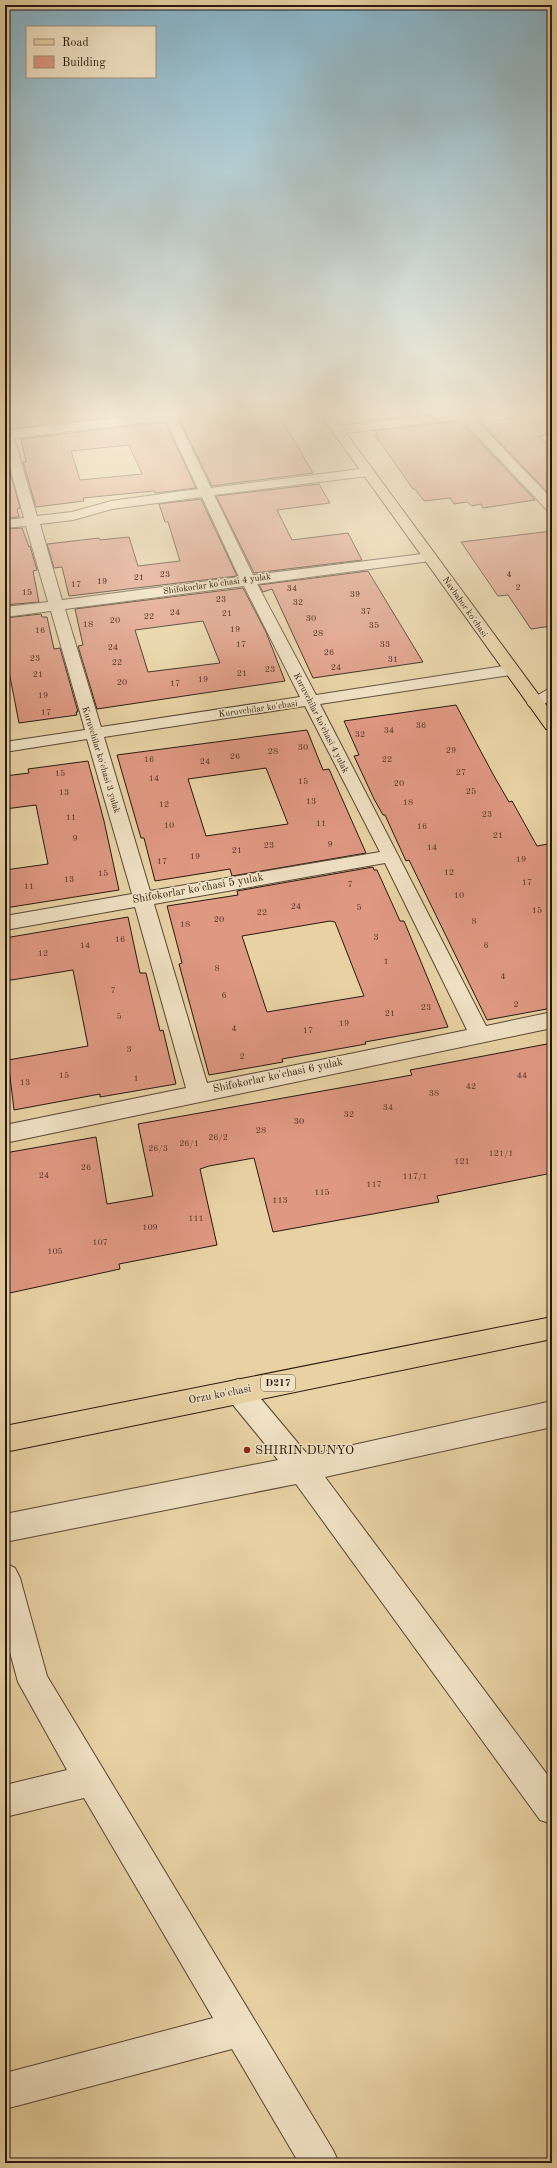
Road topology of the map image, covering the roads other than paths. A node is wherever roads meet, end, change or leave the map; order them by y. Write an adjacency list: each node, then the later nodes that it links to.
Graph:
1 (29, 511): 5 (street, Kuruvchilar ko'chasi 3 yulak)
2 (92, 511): 5 (street)
3 (216, 511): 8 (street, Kuruvchilar ko'chasi 4 yulak)
4 (397, 511): 7 (main road, Navbahor ko'chasi)
5 (32, 522): 6 (street); 9 (street, Kuruvchilar ko'chasi 3 yulak)
6 (5, 524)
7 (430, 557): 8 (street, Shifokorlar ko'chasi 4 yulak); 11 (main road, Navbahor ko'chasi)
8 (248, 580): 9 (street, Shifokorlar ko'chasi 4 yulak); 13 (street, Kuruvchilar ko'chasi 4 yulak)
9 (56, 606): 10 (street, Shifokorlar ko'chasi 4 yulak); 16 (street, Kuruvchilar ko'chasi 3 yulak)
10 (5, 612)
11 (510, 670): 13 (street, Kuruvchilar ko'chasi); 14 (main road, Navbahor ko'chasi)
12 (552, 692): 14 (street)
13 (309, 701): 16 (street, Kuruvchilar ko'chasi); 18 (street, Kuruvchilar ko'chasi 4 yulak)
14 (536, 703): 15 (main road, Navbahor ko'chasi)
15 (552, 725)
16 (93, 733): 17 (street, Kuruvchilar ko'chasi); 19 (street, Kuruvchilar ko'chasi 3 yulak)
17 (5, 747)
18 (391, 856): 19 (street, Shifokorlar ko'chasi 5 yulak); 22 (street, Kuruvchilar ko'chasi 4 yulak)
19 (144, 898): 20 (street, Shifokorlar ko'chasi 5 yulak); 23 (street, Kuruvchilar ko'chasi 3 yulak)
20 (5, 923)
21 (552, 1020): 22 (street, Shifokorlar ko'chasi 6 yulak)
22 (480, 1034): 23 (street, Shifokorlar ko'chasi 6 yulak)
23 (198, 1092): 24 (street, Shifokorlar ko'chasi 6 yulak)
24 (5, 1134)
25 (552, 1328): 26 (main road, Orzu ko'chasi / D217)
26 (238, 1391): 28 (main road, Orzu ko'chasi / D217); 29 (street)
27 (552, 1414): 29 (street)
28 (5, 1439)
29 (302, 1469): 30 (street); 34 (street)
30 (5, 1528)
31 (5, 1578): 32 (street)
32 (92, 1780): 33 (street); 35 (street)
33 (5, 1802)
34 (552, 1808)
35 (240, 2029): 36 (street); 37 (street)
36 (5, 2091)
37 (320, 2163)

